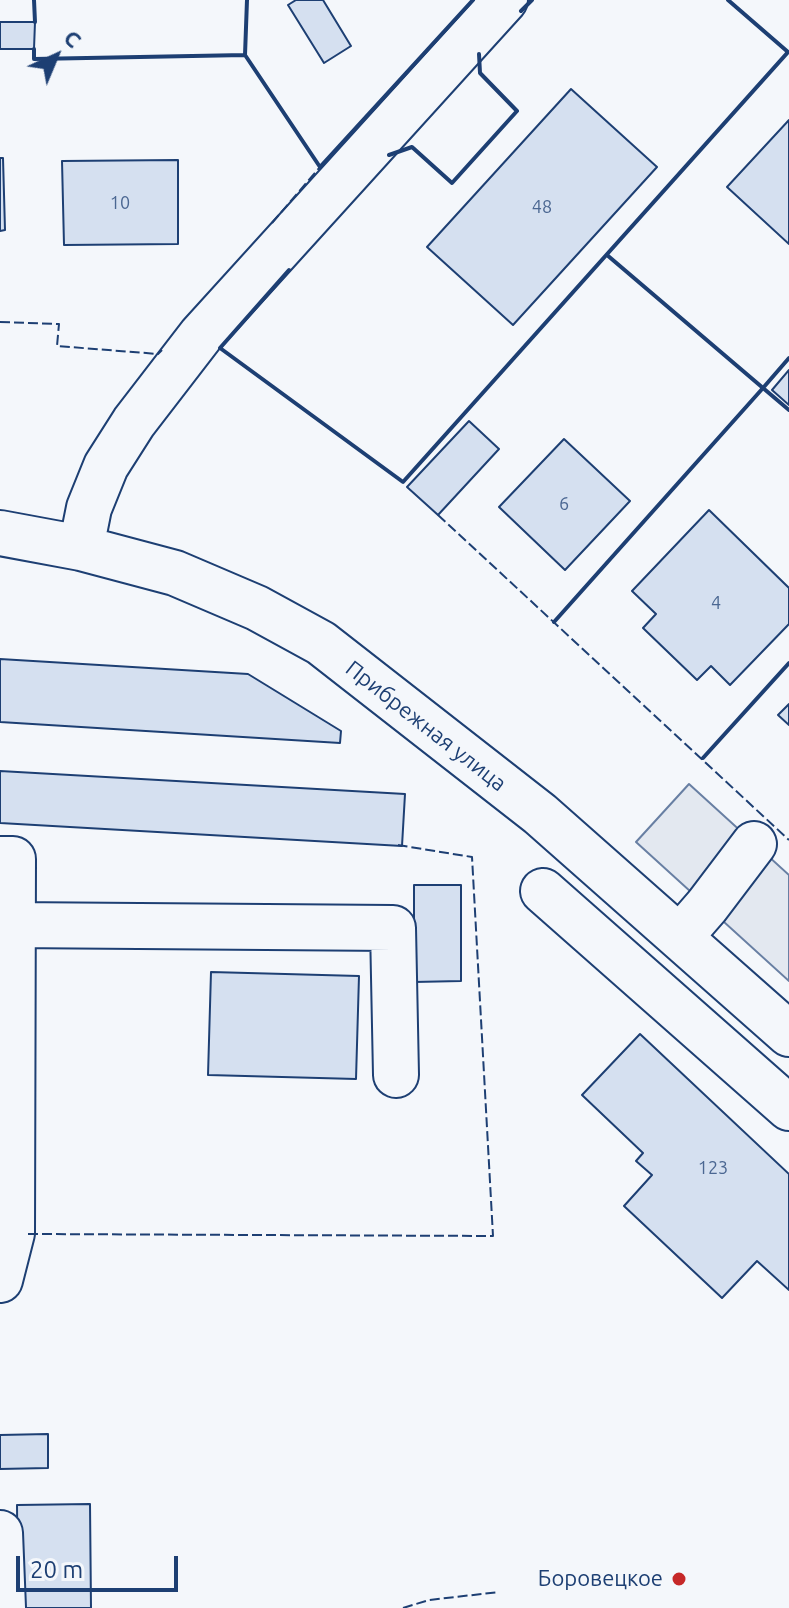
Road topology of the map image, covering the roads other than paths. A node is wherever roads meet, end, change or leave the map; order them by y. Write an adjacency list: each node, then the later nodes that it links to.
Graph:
1 (505, 0): 3 (street)
2 (0, 533): 3 (street, Прибрежная улица)
3 (81, 548): 8 (street, Прибрежная улица)
4 (754, 844): 8 (street)
5 (0, 859): 7 (street)
6 (543, 891): 11 (street)
7 (12, 925): 10 (street); 12 (street)
8 (680, 937): 9 (street, Прибрежная улица)
9 (789, 1034)
10 (396, 1075)
11 (789, 1108)
12 (6, 1133): 13 (street)
13 (0, 1280)
14 (0, 1533): 15 (street)
15 (3, 1608)

